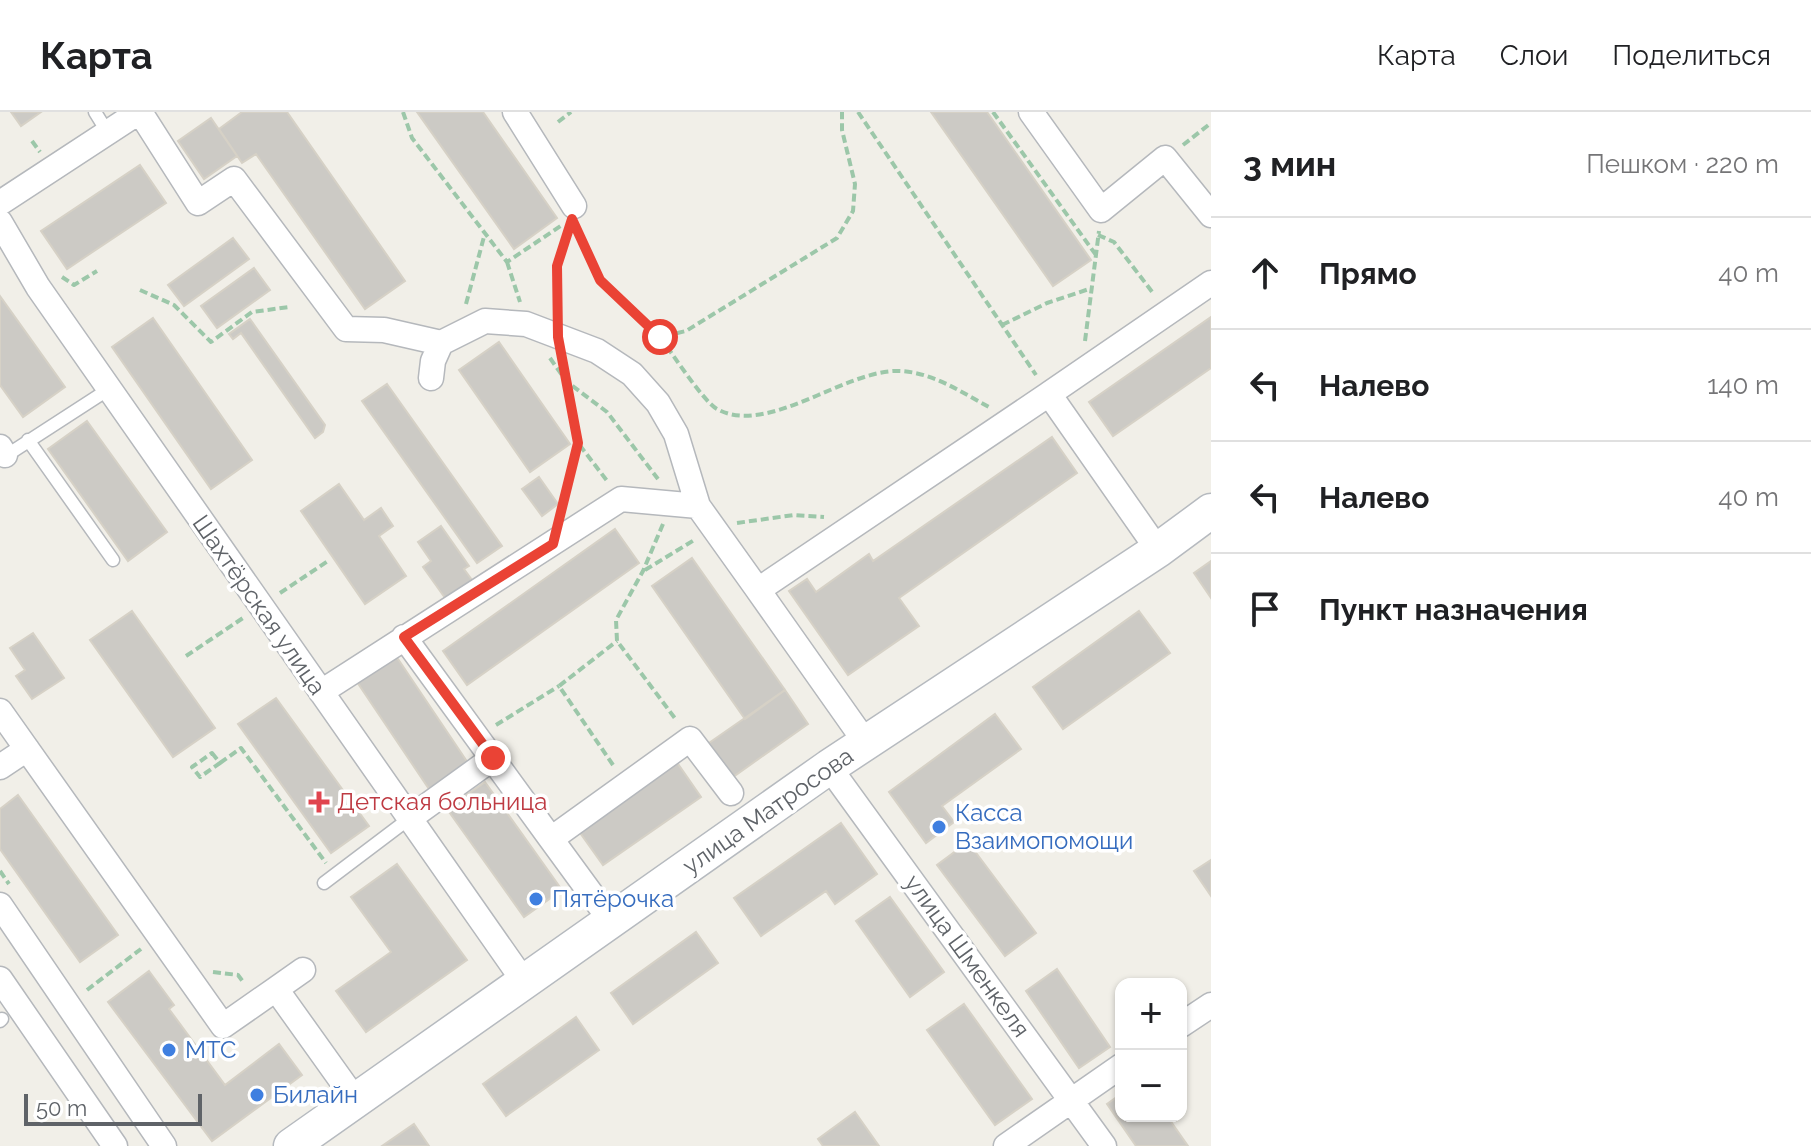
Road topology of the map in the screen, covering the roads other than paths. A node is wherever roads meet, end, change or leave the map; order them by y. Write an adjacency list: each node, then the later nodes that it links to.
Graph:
1 (140, 112): 4 (street); 10 (street)
2 (515, 112): 6 (street)
3 (1031, 112): 7 (street)
4 (101, 122): 5 (street)
5 (0, 203)
6 (573, 212)
7 (1211, 215)
8 (0, 222): 12 (street, Шахтёрская улица)
9 (1211, 283): 13 (street)
10 (449, 339): 11 (street); 16 (street)
11 (431, 378)
12 (109, 389): 14 (lane); 22 (street, Шахтёрская улица)
13 (1049, 394): 18 (street); 20 (street)
14 (28, 440): 15 (lane); 19 (lane)
15 (2, 454)
16 (698, 506): 20 (street); 21 (street)
17 (1211, 511): 18 (main road, улица Матросова)
18 (1158, 550): 24 (main road, улица Матросова)
19 (113, 560)
20 (758, 590): 24 (street)
21 (404, 637): 22 (street); 26 (street)
22 (321, 692): 30 (street, Шахтёрская улица)
23 (0, 711): 25 (street)
24 (866, 743): 28 (main road, улица Матросова)
25 (27, 749): 27 (street); 38 (street)
26 (493, 758): 30 (street); 31 (street)
27 (0, 767)
28 (829, 767): 34 (main road, улица Матросова); 42 (street, улица Шменкеля)
29 (731, 793): 31 (street)
30 (410, 818): 32 (lane); 37 (street, Шахтёрская улица)
31 (551, 839): 34 (street)
32 (329, 879)
33 (0, 905): 45 (street)
34 (611, 921): 37 (main road, улица Матросова)
35 (303, 970): 38 (street)
36 (0, 979): 44 (street)
37 (525, 983): 43 (main road, улица Матросова)
38 (268, 995): 43 (street)
39 (1211, 1005): 40 (street)
40 (1187, 1021)
41 (1115, 1070): 42 (street)
42 (1072, 1099): 47 (street); 48 (street, улица Шменкеля)
43 (356, 1101): 46 (main road, улица Матросова)
44 (115, 1146)
45 (164, 1146)
46 (291, 1146)
47 (1006, 1146)
48 (1104, 1146)

